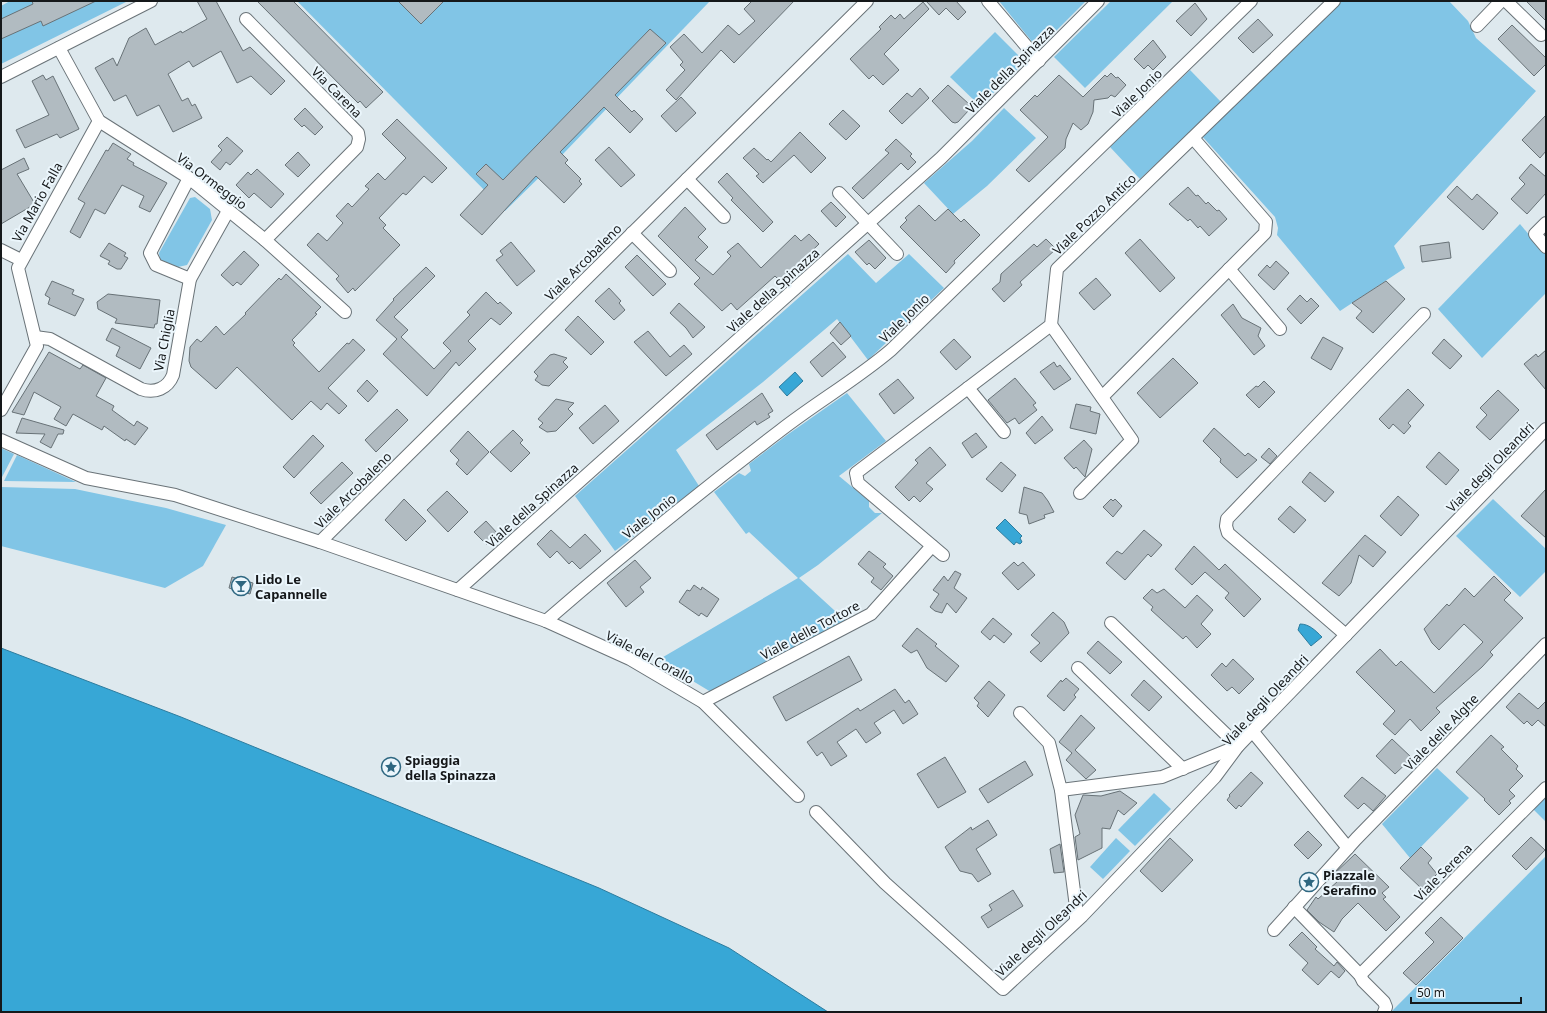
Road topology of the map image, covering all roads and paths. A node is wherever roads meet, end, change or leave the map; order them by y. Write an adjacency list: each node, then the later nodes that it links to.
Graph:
1 (151, 1): 12 (street)
2 (867, 1): 18 (street, Viale Arcobaleno)
3 (988, 1): 13 (street)
4 (1098, 1): 13 (street, Viale della Spinazza)
5 (1252, 1): 49 (street, Viale Jonio)
6 (1334, 1): 16 (street, Viale Pozzo Antico)
7 (1502, 1): 10 (street)
8 (1506, 1): 11 (street)
9 (246, 19): 25 (street, Via Carena)
10 (1477, 26)
11 (1541, 35)
12 (59, 48): 14 (street); 15 (street, Via Ormeggio)
13 (1039, 61): 23 (street, Viale della Spinazza)
14 (1, 77)
15 (99, 121): 17 (street, Via Ormeggio); 29 (street, Via Mario Falla)
16 (1193, 138): 30 (street); 35 (street, Viale Pozzo Antico)
17 (189, 178): 20 (street, Via Ormeggio); 32 (street)
18 (687, 179): 21 (street); 24 (street, Viale Arcobaleno)
19 (839, 193): 23 (street)
20 (228, 211): 25 (street, Via Ormeggio); 32 (street, Via Chiglia)
21 (724, 217)
22 (1546, 223): 26 (street)
23 (868, 224): 28 (street); 48 (street, Viale della Spinazza)
24 (632, 233): 31 (street); 45 (street, Viale Arcobaleno)
25 (265, 240): 33 (street, Via Ormeggio)
26 (1546, 247)
27 (1, 250): 29 (street)
28 (897, 254)
29 (20, 260): 37 (street, Via Mario Falla)
30 (1229, 269): 36 (street); 39 (street)
31 (670, 271)
32 (190, 279): 37 (street, Via Chiglia)
33 (345, 312)
34 (1424, 314): 51 (street)
35 (1052, 325): 38 (street); 39 (street)
36 (1280, 329)
37 (35, 337): 40 (street, Via Mario Falla)
38 (968, 388): 42 (street); 46 (street)
39 (1102, 397): 44 (street)
40 (1, 410)
41 (1546, 429): 51 (street, Viale degli Oleandri)
42 (1004, 432)
43 (1, 440): 45 (street, Viale del Corallo)
44 (1080, 492)
45 (320, 542): 48 (street, Viale del Corallo)
46 (932, 546): 47 (street); 54 (street, Viale delle Tortore)
47 (943, 555)
48 (458, 590): 49 (street, Viale del Corallo)
49 (546, 621): 54 (street, Viale del Corallo)
50 (1111, 622): 57 (street)
51 (1346, 635): 56 (street, Viale degli Oleandri)
52 (1546, 644): 63 (street, Viale delle Alghe)
53 (1078, 668): 58 (street)
54 (704, 702): 61 (street, Viale del Corallo)
55 (1020, 713): 60 (street)
56 (1253, 732): 57 (street, Viale degli Oleandri); 63 (street)
57 (1238, 746): 58 (street); 65 (street, Viale degli Oleandri)
58 (1183, 769): 60 (street)
59 (1546, 788): 67 (street, Viale Serena)
60 (1061, 790): 65 (street)
61 (798, 796)
62 (816, 812): 65 (street, Viale degli Oleandri)
63 (1352, 843): 64 (street, Viale delle Alghe)
64 (1294, 907): 66 (street, Viale delle Alghe); 67 (street)
65 (1076, 920)
66 (1274, 930)
67 (1360, 975): 68 (street)
68 (1384, 1012)

